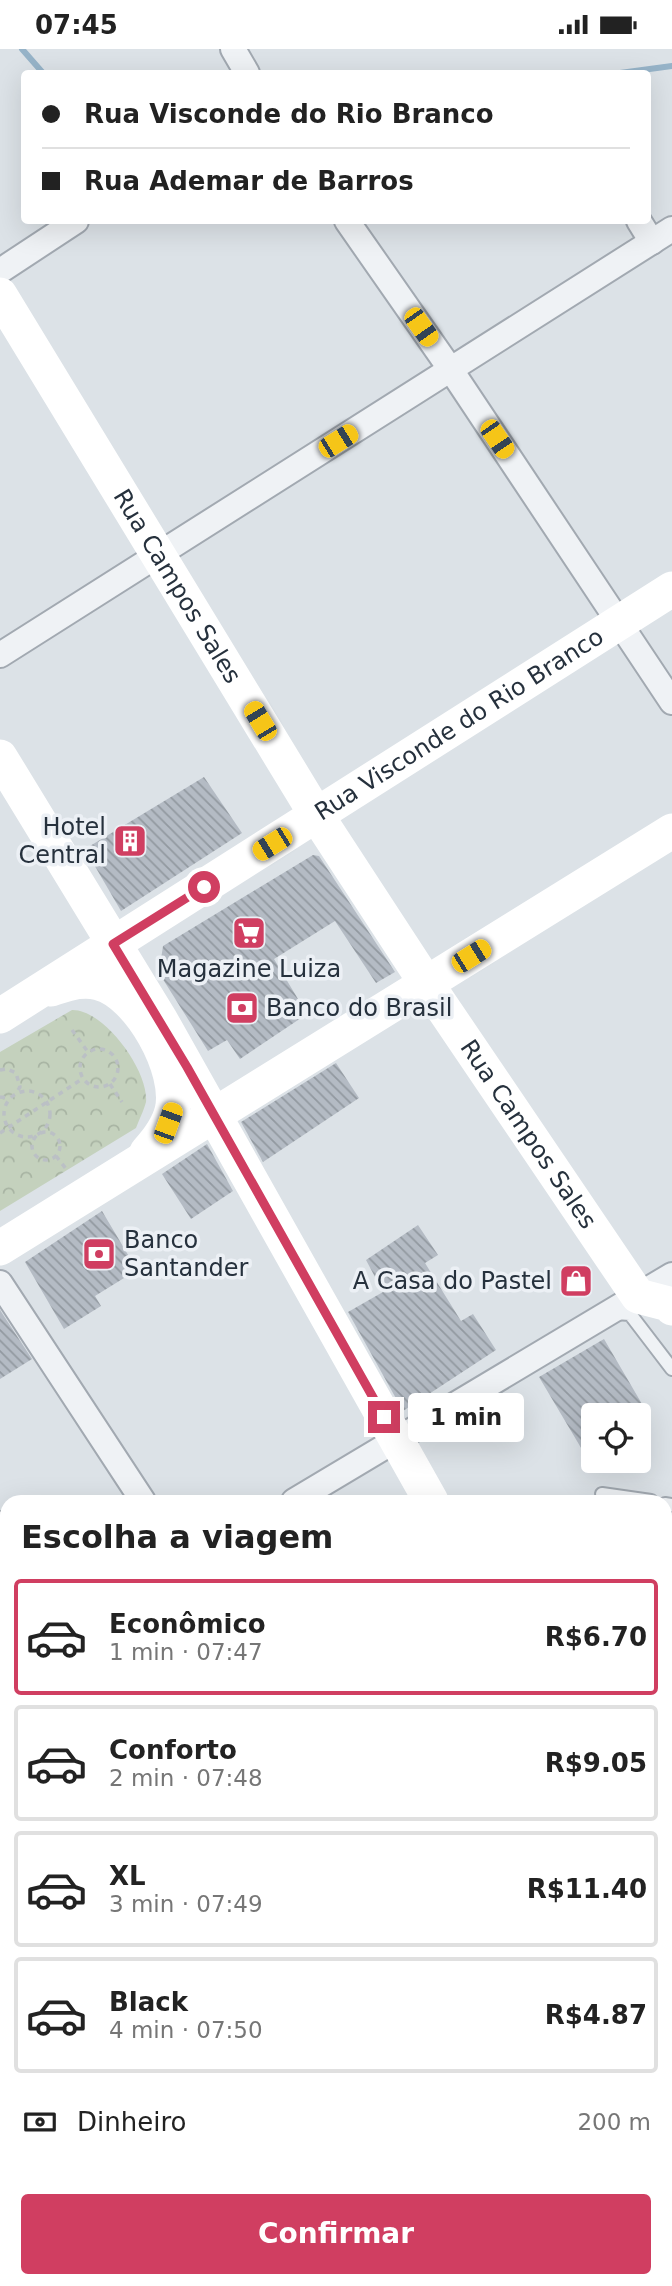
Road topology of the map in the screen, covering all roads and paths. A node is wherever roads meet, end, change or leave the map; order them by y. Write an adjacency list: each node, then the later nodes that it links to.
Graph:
1 (233, 49): 2 (street)
2 (245, 70)
3 (71, 224): 7 (street)
4 (349, 224): 9 (street)
5 (644, 224): 6 (street)
6 (665, 237): 9 (street)
7 (0, 271)
8 (0, 295): 10 (main road, Rua Campos Sales)
9 (451, 370): 10 (street); 12 (street)
10 (159, 555): 13 (street); 16 (main road, Rua Campos Sales)
11 (672, 589): 12 (main road, Rua Visconde do Rio Branco)
12 (620, 623): 14 (street); 16 (main road, Rua Visconde do Rio Branco)
13 (0, 655)
14 (672, 702)
15 (0, 757): 18 (main road)
16 (317, 815): 18 (main road, Rua Visconde do Rio Branco); 19 (main road, Rua Campos Sales)
17 (672, 831): 19 (main road)
18 (113, 944): 20 (main road, Rua Visconde do Rio Branco); 31 (main road)
19 (426, 983): 31 (main road); 41 (main road, Rua Campos Sales)
20 (33, 995): 21 (main road, Rua Visconde do Rio Branco); 36 (main road)
21 (0, 1016)
22 (72, 1030): 23 (path)
23 (88, 1052): 25 (path); 26 (path)
24 (0, 1070): 28 (path)
25 (82, 1079): 26 (path); 29 (path)
26 (110, 1084): 30 (path)
27 (0, 1097): 28 (path)
28 (11, 1098): 29 (path); 32 (path)
29 (47, 1102): 32 (path); 34 (path)
30 (122, 1102)
31 (215, 1115): 36 (main road); 44 (main road)
32 (9, 1127): 33 (path); 34 (path)
33 (0, 1133)
34 (39, 1133): 35 (path); 35 (path)
35 (56, 1156): 37 (path)
36 (141, 1160): 38 (main road)
37 (67, 1170)
38 (0, 1248)
39 (672, 1275): 41 (street)
40 (0, 1283): 46 (street)
41 (625, 1304): 42 (main road); 43 (lane); 44 (street)
42 (672, 1308)
43 (672, 1369)
44 (397, 1441): 47 (street); 48 (main road)
45 (603, 1494): 49 (lane)
46 (139, 1495)
47 (304, 1495)
48 (428, 1495)
49 (610, 1495)

